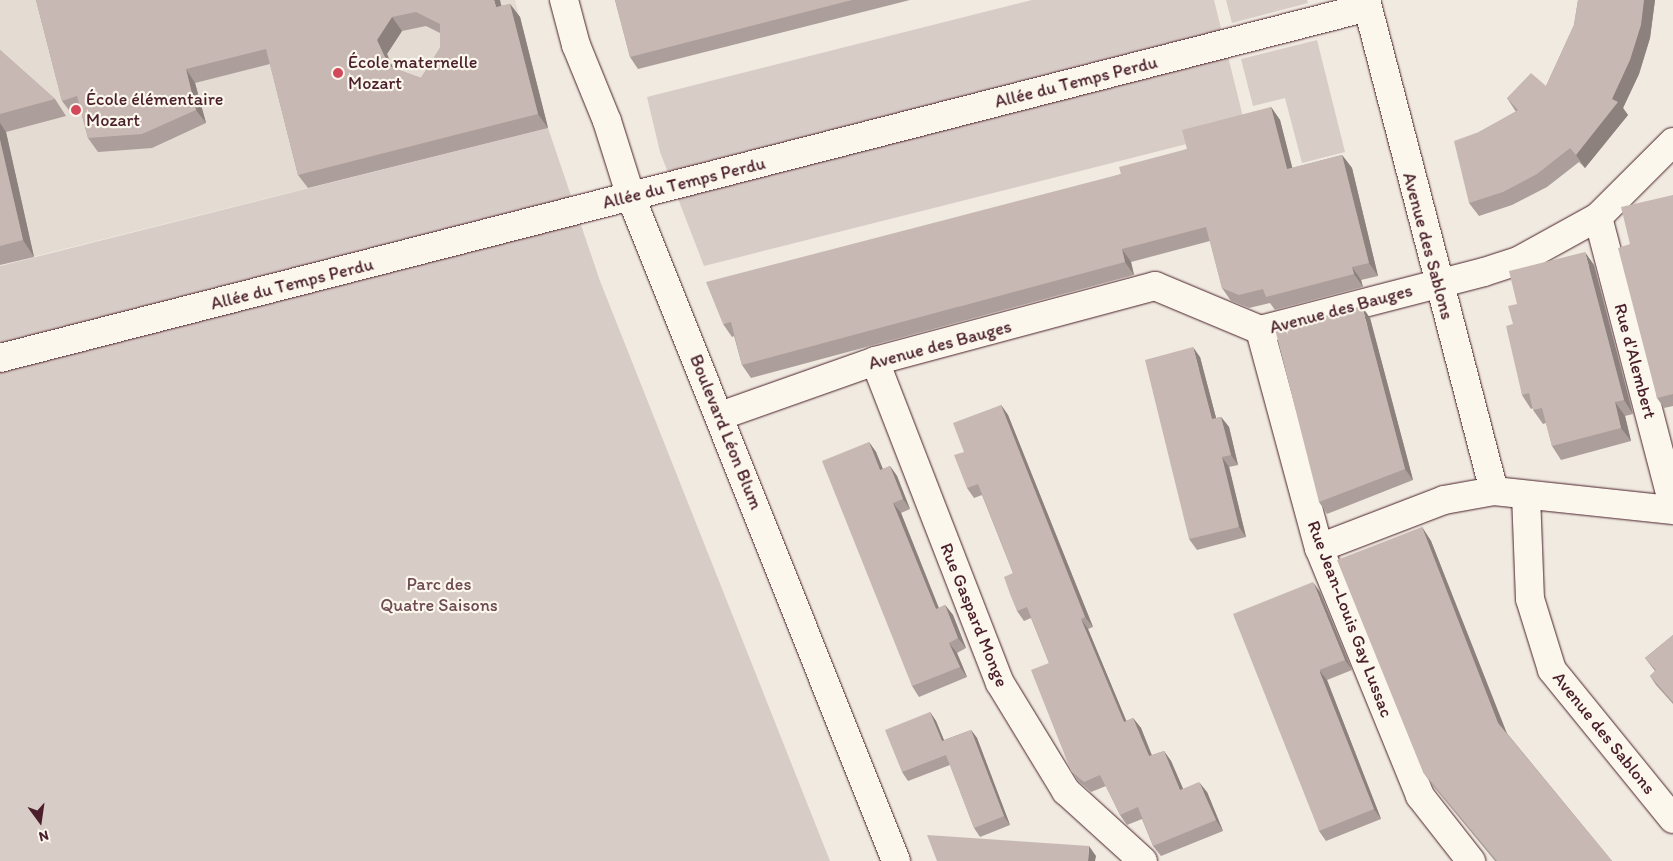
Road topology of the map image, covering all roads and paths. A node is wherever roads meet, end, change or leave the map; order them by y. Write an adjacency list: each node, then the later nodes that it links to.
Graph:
1 (564, 0): 4 (street, Boulevard Léon Blum)
2 (1367, 3): 4 (street, Allée du Temps Perdu); 6 (street, Avenue des Sablons)
3 (1673, 142): 5 (street, Avenue des Bauges)
4 (631, 197): 8 (street, Allée du Temps Perdu); 10 (street, Boulevard Léon Blum)
5 (1598, 216): 6 (street, Avenue des Bauges); 13 (street, Rue d'Alembert)
6 (1438, 283): 7 (street, Avenue des Bauges); 11 (street, Avenue des Sablons)
7 (1260, 330): 9 (street, Avenue des Bauges); 15 (street, Rue Jean-Louis Gay Lussac)
8 (0, 358)
9 (875, 362): 10 (street, Avenue des Bauges); 18 (street, Rue Gaspard Monge)
10 (720, 416): 17 (street, Boulevard Léon Blum)
11 (1494, 491): 12 (street); 15 (street)
12 (1526, 496): 14 (street); 16 (street, Avenue des Sablons)
13 (1673, 505)
14 (1673, 510)
15 (1319, 548): 19 (street, Rue Jean-Louis Gay Lussac)
16 (1673, 819)
17 (896, 861)
18 (1143, 861)
19 (1471, 861)

